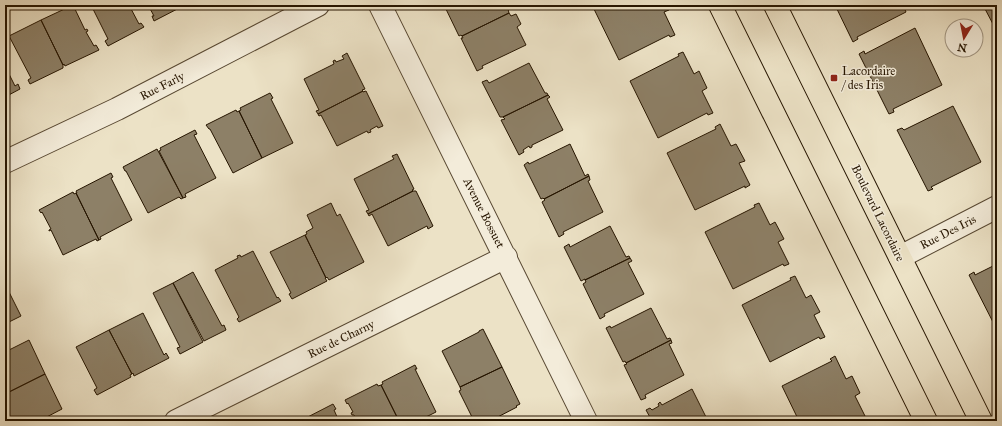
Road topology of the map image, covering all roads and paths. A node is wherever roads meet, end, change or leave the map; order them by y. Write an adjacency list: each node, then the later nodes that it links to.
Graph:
1 (318, 5): 5 (street, Rue Farly)
2 (380, 5): 7 (street, Avenue Bossuet)
3 (720, 5): 11 (main road)
4 (775, 5): 8 (main road, Boulevard Lacordaire)
5 (5, 162)
6 (997, 207): 8 (street, Rue Des Iris)
7 (506, 257): 9 (street, Rue de Charny); 10 (street, Avenue Bossuet)
8 (900, 257): 12 (main road, Boulevard Lacordaire)
9 (176, 421)
10 (586, 421)
11 (926, 421)
12 (981, 421)

